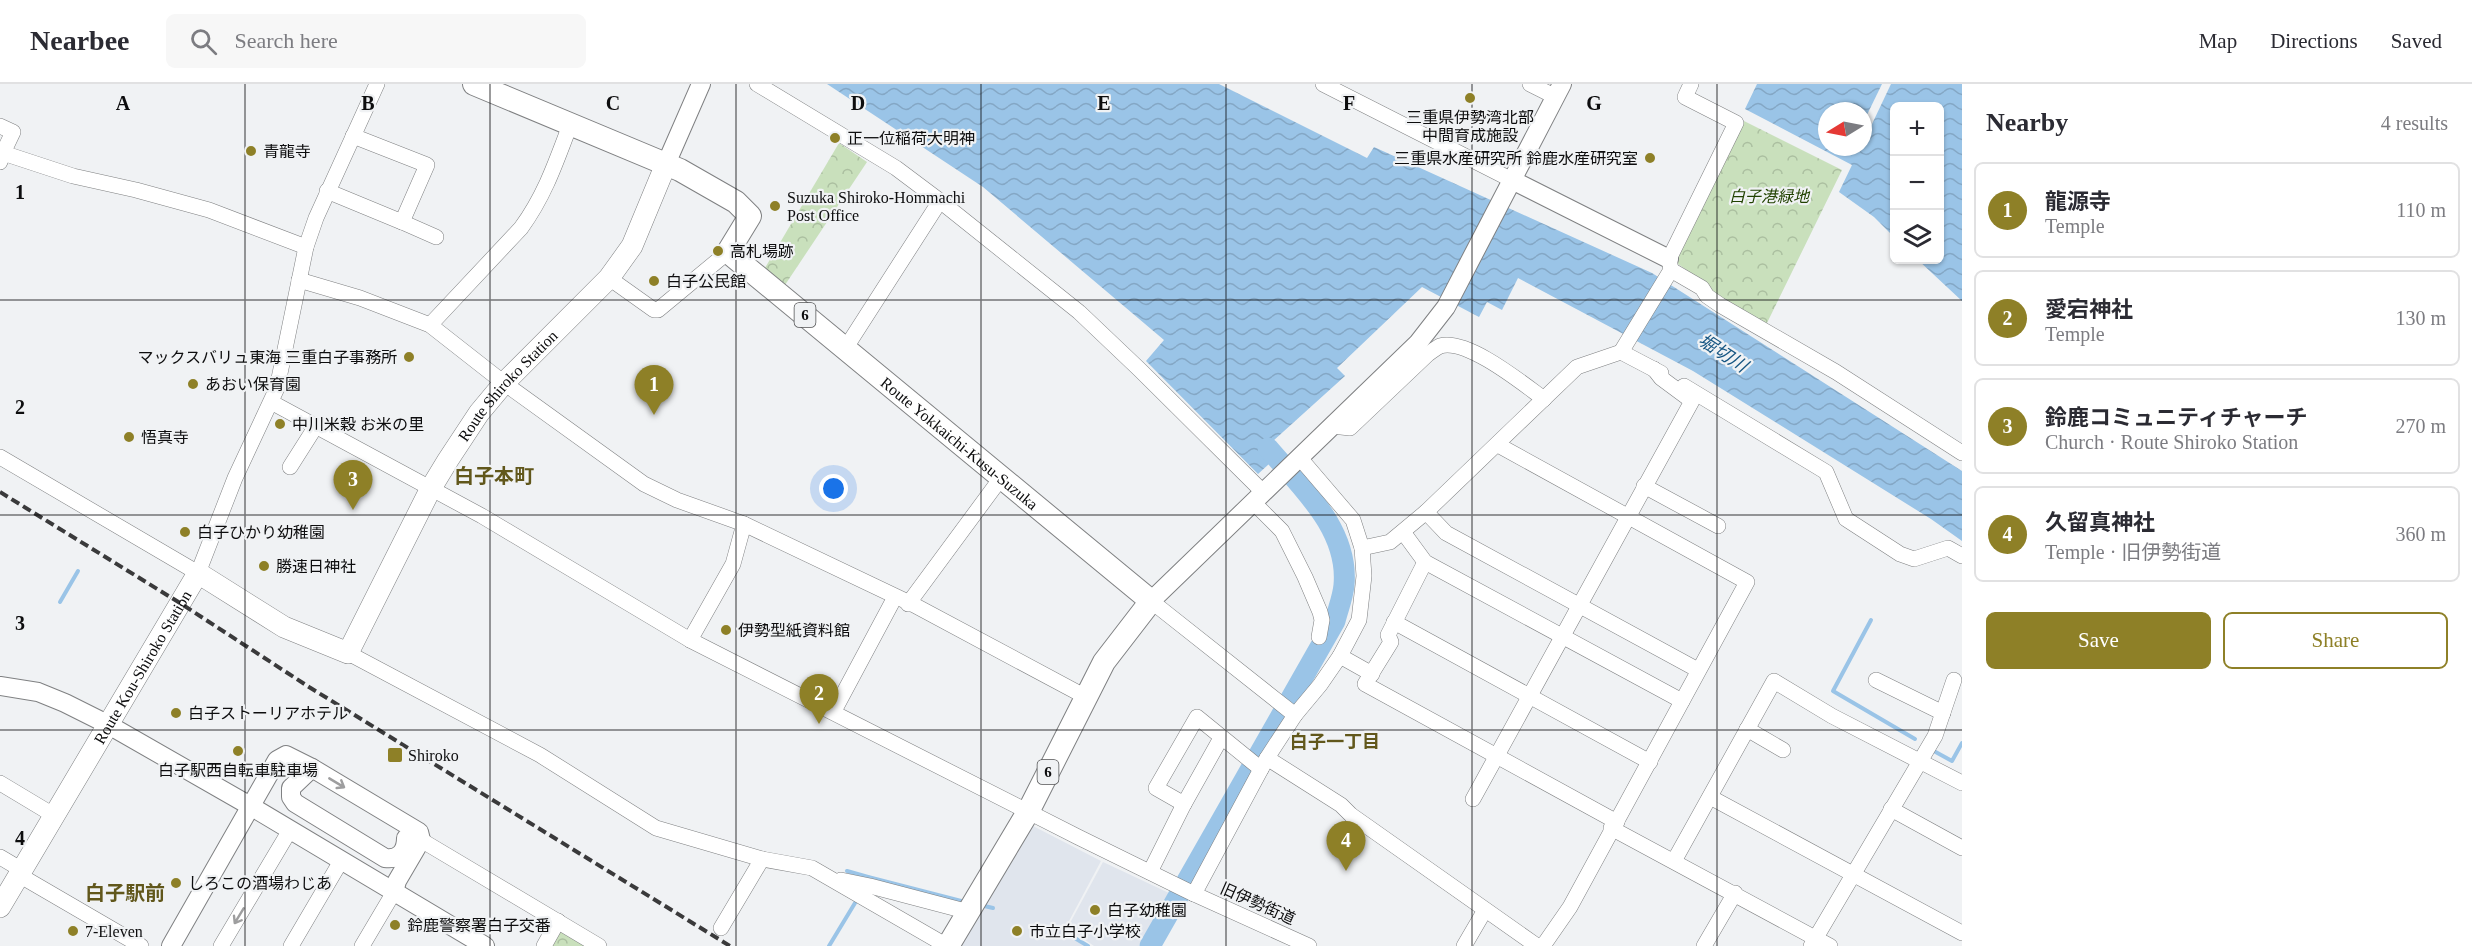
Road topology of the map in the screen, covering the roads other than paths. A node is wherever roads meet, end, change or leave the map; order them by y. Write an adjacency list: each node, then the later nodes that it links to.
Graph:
1 (377, 84): 11 (street)
2 (474, 84): 9 (main road)
3 (701, 84): 13 (street)
4 (757, 84): 16 (street)
5 (1323, 84): 14 (street)
6 (1530, 84): 8 (street)
7 (1691, 84): 22 (street)
8 (1559, 90): 14 (street)
9 (570, 125): 13 (main road); 26 (street)
10 (0, 126): 12 (street)
11 (353, 136): 15 (street); 17 (street)
12 (2, 157): 20 (street)
13 (666, 164): 21 (main road); 23 (main road, Route Shiroko Station)
14 (1508, 187): 22 (street); 35 (street)
15 (327, 191): 17 (street); 20 (street)
16 (946, 206): 19 (street); 27 (street); 29 (street)
17 (402, 222): 18 (street)
18 (436, 237)
19 (1005, 240)
20 (306, 247): 24 (street)
21 (728, 252): 23 (street); 27 (main road, Route Yokkaichi-Kusu-Suzuka / 6)
22 (1670, 265): 28 (street); 37 (street)
23 (609, 278): 31 (main road, Route Shiroko Station)
24 (299, 280): 26 (street); 33 (street)
25 (1105, 322): 29 (street)
26 (430, 325): 31 (street)
27 (845, 349): 41 (main road, Route Yokkaichi-Kusu-Suzuka / 6)
28 (1622, 352): 30 (street); 32 (street)
29 (1139, 369): 44 (street)
30 (1654, 369): 42 (street); 51 (street)
31 (504, 383): 43 (main road, Route Shiroko Station); 47 (street)
32 (1544, 399): 35 (street); 36 (street)
33 (271, 402): 34 (street, 旧伊勢街道); 53 (street)
34 (316, 426): 40 (street); 43 (street, 旧伊勢街道)
35 (1332, 426): 39 (street)
36 (1498, 445): 45 (street); 46 (street)
37 (1962, 453)
38 (0, 457): 53 (street)
39 (1299, 457): 44 (street); 50 (street)
40 (290, 467)
41 (1002, 478): 54 (street); 55 (main road, Route Yokkaichi-Kusu-Suzuka / 6)
42 (1644, 486): 46 (street); 48 (street)
43 (431, 488): 60 (street, 旧伊勢街道); 61 (main road, Route Shiroko Station)
44 (1261, 494): 55 (street); 59 (street)
45 (1426, 512): 49 (street); 56 (street)
46 (1627, 517): 56 (street); 63 (street)
47 (744, 524): 54 (street); 60 (street)
48 (1718, 526)
49 (1403, 532): 50 (street); 52 (street)
50 (1362, 548): 62 (street)
51 (1962, 556)
52 (1425, 562): 57 (street); 58 (street)
53 (198, 573): 61 (main road, Route Kou-Shiroko Station); 74 (main road, Route Kou-Shiroko Station)
54 (902, 601): 69 (street); 71 (street)
55 (1151, 601): 69 (main road, 6); 72 (street)
56 (1580, 605): 58 (street); 63 (street)
57 (1394, 622): 64 (street); 68 (street)
58 (1562, 636): 68 (street); 70 (street)
59 (1319, 637)
60 (690, 640): 71 (street, 旧伊勢街道)
61 (348, 653): 98 (street)
62 (1340, 656): 64 (street); 72 (street)
63 (1698, 670): 70 (street)
64 (1372, 674): 78 (street)
65 (1876, 680): 73 (street)
66 (1954, 680): 73 (street)
67 (0, 686): 74 (street)
68 (1530, 696): 78 (street); 80 (street)
69 (1086, 697): 90 (main road, 6)
70 (1682, 701): 80 (street)
71 (834, 711): 90 (street, 旧伊勢街道)
72 (1289, 711): 81 (street)
73 (1943, 713): 79 (street)
74 (107, 724): 88 (street); 91 (main road, Route Kou-Shiroko Station)
75 (1747, 729): 77 (street); 79 (street); 85 (street)
76 (1221, 738): 81 (street); 87 (street); 87 (street)
77 (1783, 750)
78 (1496, 757): 86 (street); 93 (street)
79 (1920, 760): 84 (street); 89 (street)
80 (1650, 762): 93 (street)
81 (1258, 763): 106 (street); 109 (street)
82 (312, 768): 88 (street); 92 (street, one-way to 92); 92 (street)
83 (0, 783): 91 (street)
84 (1962, 783)
85 (1710, 797): 100 (street); 103 (street)
86 (1473, 799)
87 (1184, 804): 101 (street)
88 (252, 807): 94 (street); 118 (street)
89 (1891, 809): 96 (street); 103 (street)
90 (1028, 812): 101 (street, 旧伊勢街道); 110 (main road, 6)
91 (55, 816): 102 (main road, Route Kou-Shiroko Station)
92 (406, 825): 95 (street)
93 (1614, 825): 100 (street); 127 (street)
94 (290, 830): 99 (street); 119 (street, one-way to 119)
95 (421, 840): 105 (street); 111 (street)
96 (1962, 848)
97 (0, 857): 102 (street)
98 (762, 860): 104 (street); 112 (street)
99 (341, 861): 105 (street); 120 (street)
100 (1674, 861): 107 (street)
101 (1150, 872): 106 (street, 旧伊勢街道)
102 (20, 873): 108 (main road, Route Kou-Shiroko Station); 114 (street)
103 (1853, 873): 113 (street); 115 (street)
104 (862, 890): 110 (street); 124 (street)
105 (394, 892): 116 (street); 121 (street)
106 (1193, 893): 125 (street, 旧伊勢街道)
107 (1735, 893): 115 (street); 128 (street)
108 (0, 907)
109 (1485, 910): 126 (street); 127 (street)
110 (969, 912): 124 (main road, 6)
111 (558, 921): 122 (street); 123 (street)
112 (722, 928)
113 (1962, 933)
114 (114, 940): 117 (street)
115 (1813, 942): 129 (street)
116 (364, 945)
117 (141, 946)
118 (171, 946)
119 (221, 946)
120 (291, 946)
121 (485, 946)
122 (544, 946)
123 (599, 946)
124 (948, 946)
125 (1309, 946)
126 (1464, 946)
127 (1539, 946)
128 (1704, 946)
129 (1830, 946)

